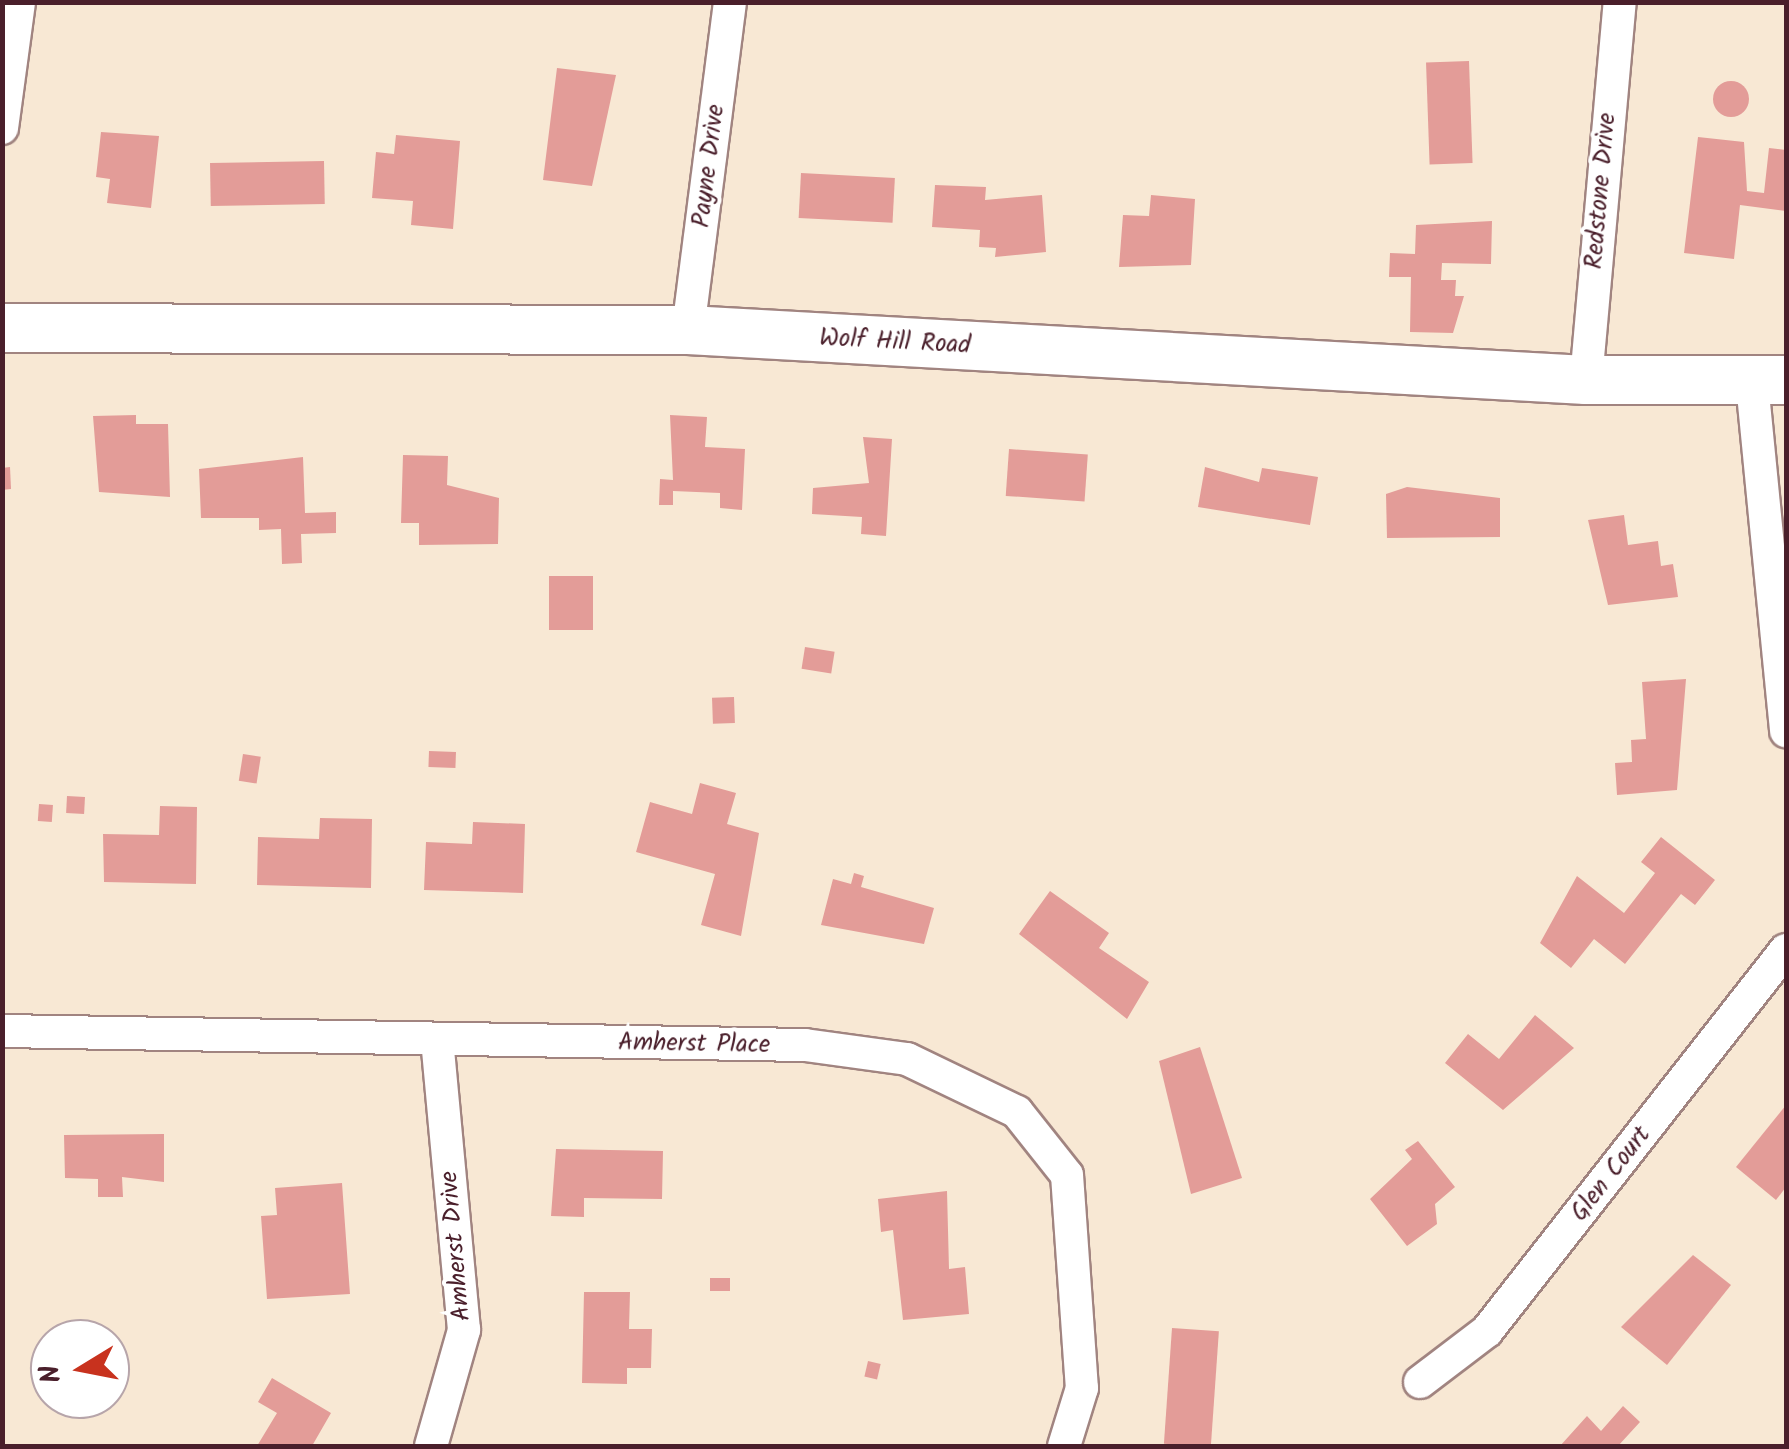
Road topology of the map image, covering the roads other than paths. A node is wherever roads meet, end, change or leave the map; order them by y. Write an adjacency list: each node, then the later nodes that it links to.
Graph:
1 (19, 2): 4 (street)
2 (730, 2): 6 (street, Payne Drive)
3 (1620, 2): 7 (street, Redstone Drive)
4 (2, 128)
5 (2, 328): 6 (street, Wolf Hill Road)
6 (688, 330): 7 (street, Wolf Hill Road)
7 (1586, 380): 8 (street, Wolf Hill Road)
8 (1769, 381): 9 (street)
9 (1786, 731)
10 (1786, 950): 13 (street, Glen Court)
11 (2, 1031): 12 (street, Amherst Place)
12 (437, 1041): 14 (street, Amherst Drive); 15 (street, Amherst Place)
13 (1420, 1382)
14 (431, 1446)
15 (1064, 1446)

